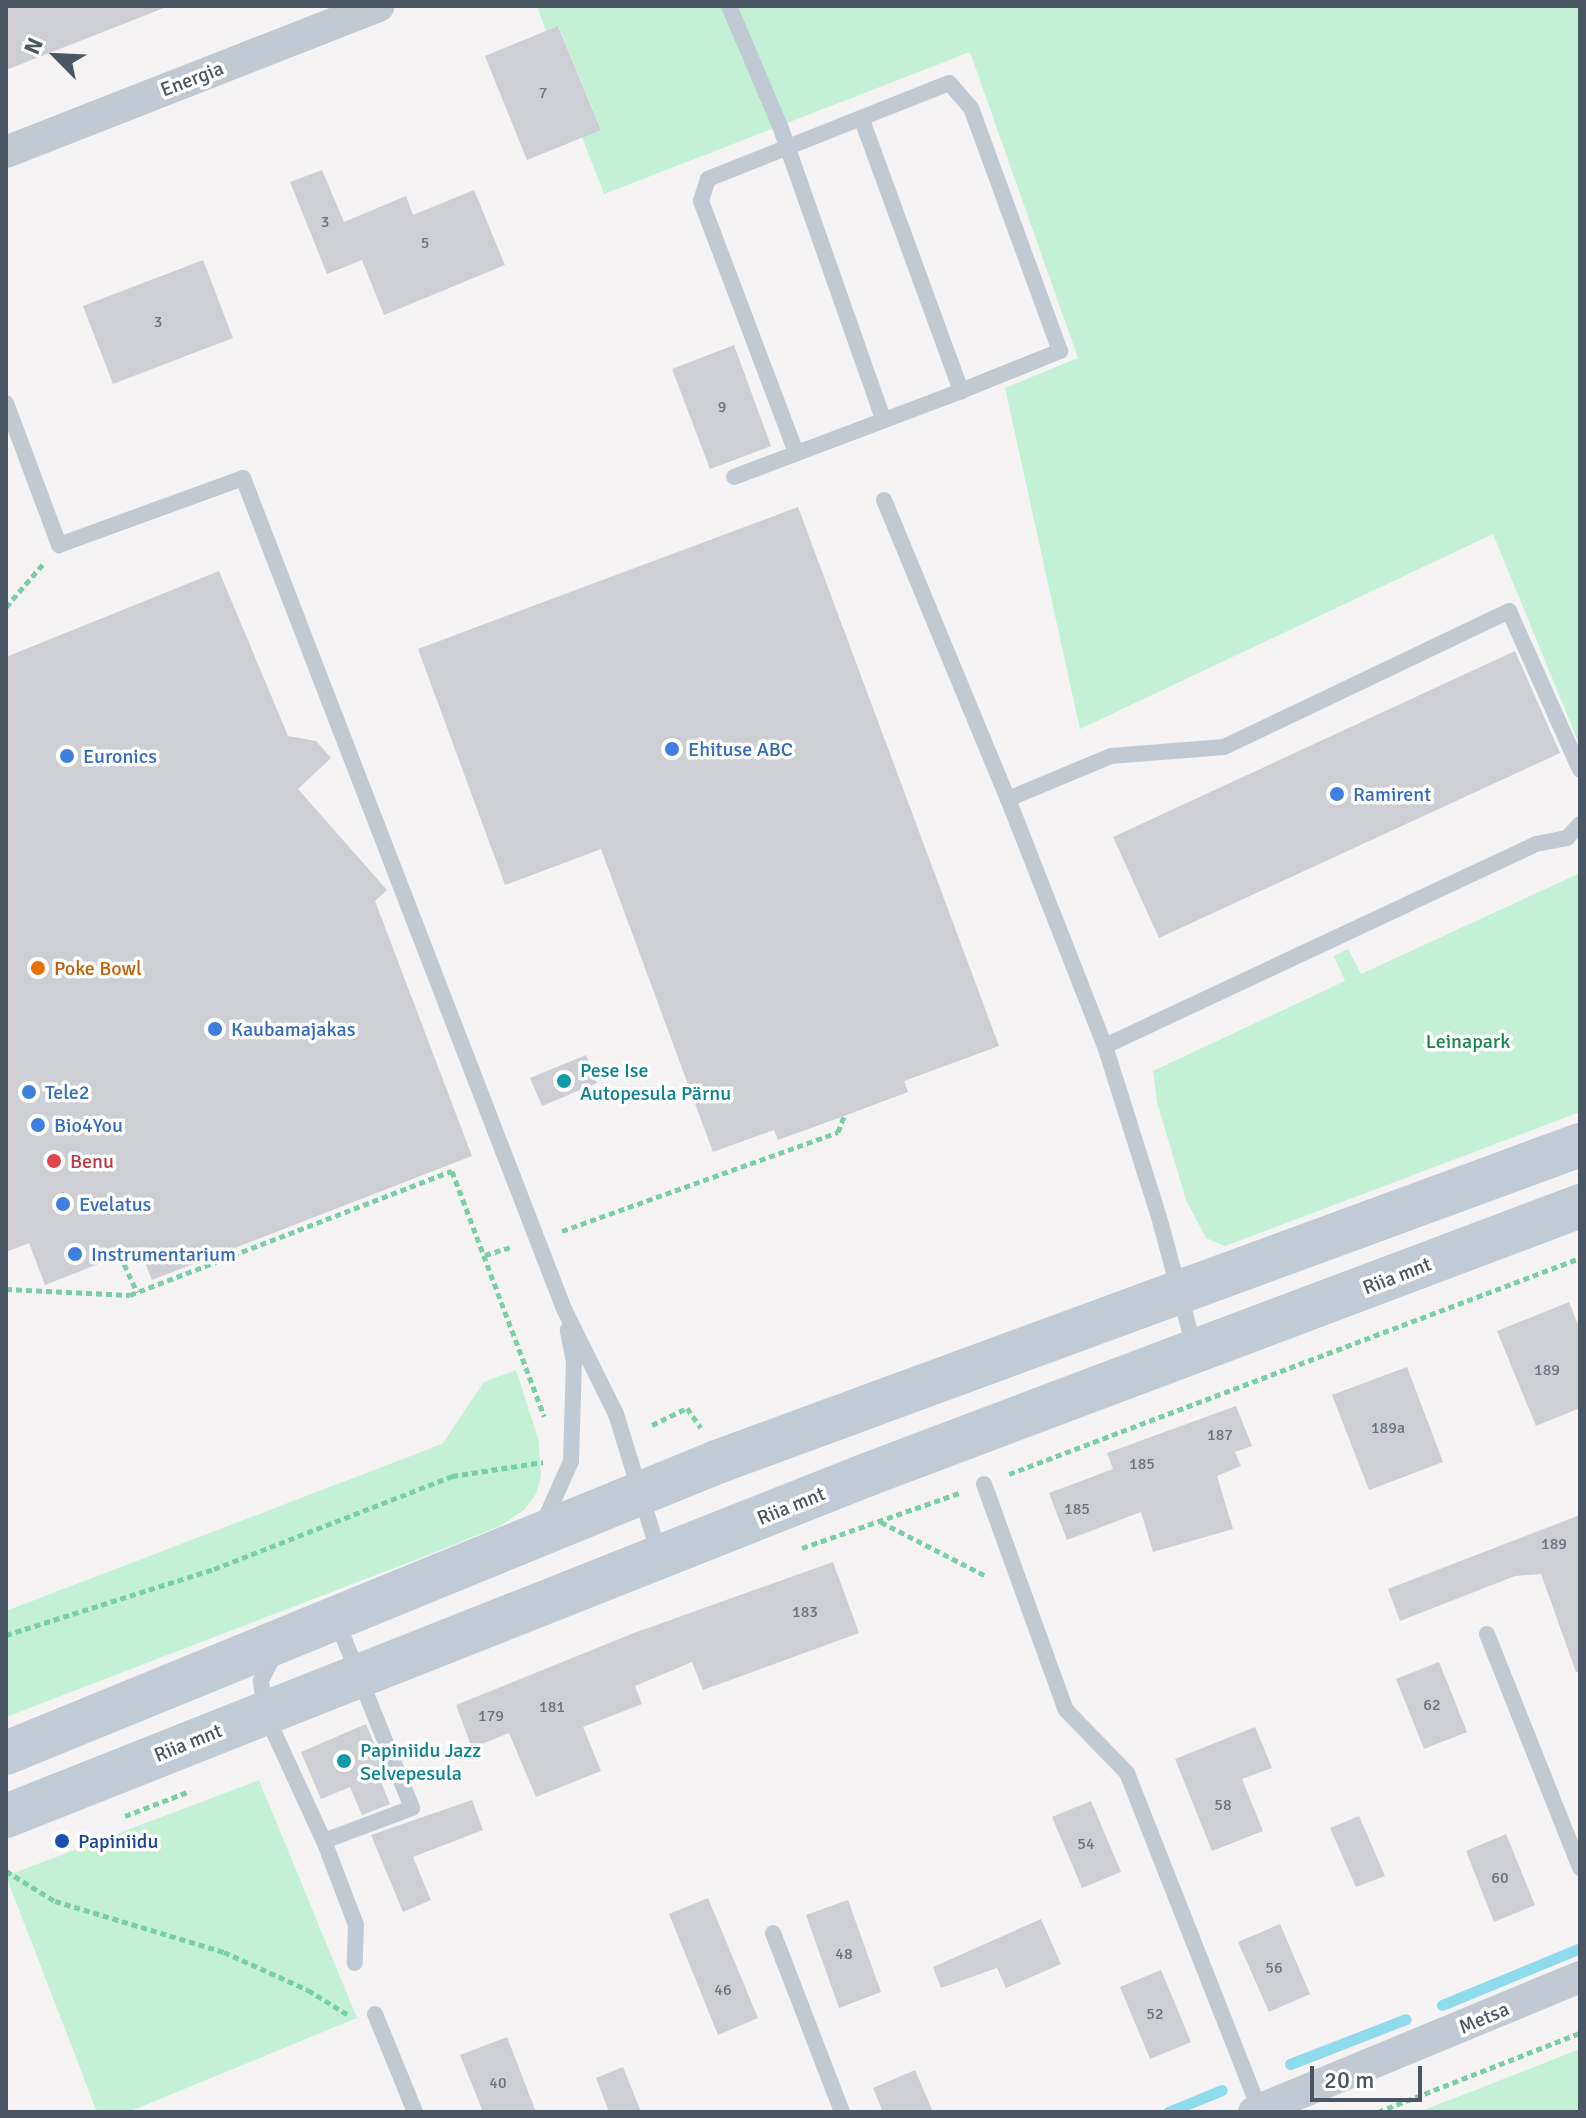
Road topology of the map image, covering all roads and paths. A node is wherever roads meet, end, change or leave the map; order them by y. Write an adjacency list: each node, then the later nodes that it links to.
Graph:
1 (378, 6): 5 (street, Energia)
2 (729, 6): 4 (lane)
3 (862, 120): 4 (lane); 6 (lane); 6 (lane)
4 (787, 150): 8 (lane); 9 (lane)
5 (6, 152)
6 (961, 391): 8 (lane)
7 (6, 403): 12 (lane)
8 (883, 418): 9 (lane)
9 (796, 453): 10 (lane)
10 (734, 477)
11 (884, 500): 15 (lane)
12 (59, 545): 13 (path); 21 (lane)
13 (6, 607)
14 (1580, 770): 15 (lane)
15 (1008, 799): 17 (lane)
16 (1580, 824): 17 (lane)
17 (1105, 1046): 27 (lane)
18 (844, 1116): 21 (path)
19 (1580, 1145): 27 (main road)
20 (1580, 1206): 29 (main road, Riia mnt)
21 (539, 1240): 23 (path); 28 (lane)
22 (120, 1255): 26 (path)
23 (485, 1255): 26 (path); 31 (path)
24 (1580, 1258): 34 (path)
25 (6, 1289): 26 (path)
26 (137, 1292)
27 (1179, 1294): 29 (lane); 35 (main road)
28 (564, 1309): 35 (lane); 37 (lane)
29 (1196, 1352): 39 (main road, Riia mnt)
30 (652, 1425): 32 (path)
31 (548, 1426)
32 (706, 1433)
33 (547, 1450): 43 (path)
34 (984, 1484): 36 (path); 40 (lane)
35 (640, 1493): 37 (main road); 39 (lane)
36 (881, 1522): 38 (path); 40 (path)
37 (536, 1537): 41 (main road)
38 (798, 1550)
39 (659, 1556): 45 (main road, Riia mnt)
40 (1024, 1596): 60 (lane)
41 (336, 1619): 44 (main road); 45 (lane)
42 (1487, 1634): 52 (lane)
43 (6, 1635)
44 (281, 1641): 46 (lane); 47 (main road)
45 (358, 1675): 46 (main road, Riia mnt); 51 (lane)
46 (265, 1713): 49 (main road, Riia mnt); 51 (lane)
47 (6, 1753)
48 (200, 1786): 50 (path)
49 (6, 1816)
50 (116, 1819)
51 (324, 1841): 55 (lane)
52 (1580, 1868)
53 (6, 1871): 59 (path)
54 (773, 1933): 62 (lane)
55 (355, 1963)
56 (1580, 1977): 60 (street, Metsa)
57 (375, 2014): 59 (lane)
58 (1580, 2033): 63 (path)
59 (385, 2038): 61 (lane)
60 (1257, 2111)
61 (415, 2112)
62 (842, 2112)
63 (1378, 2112)

